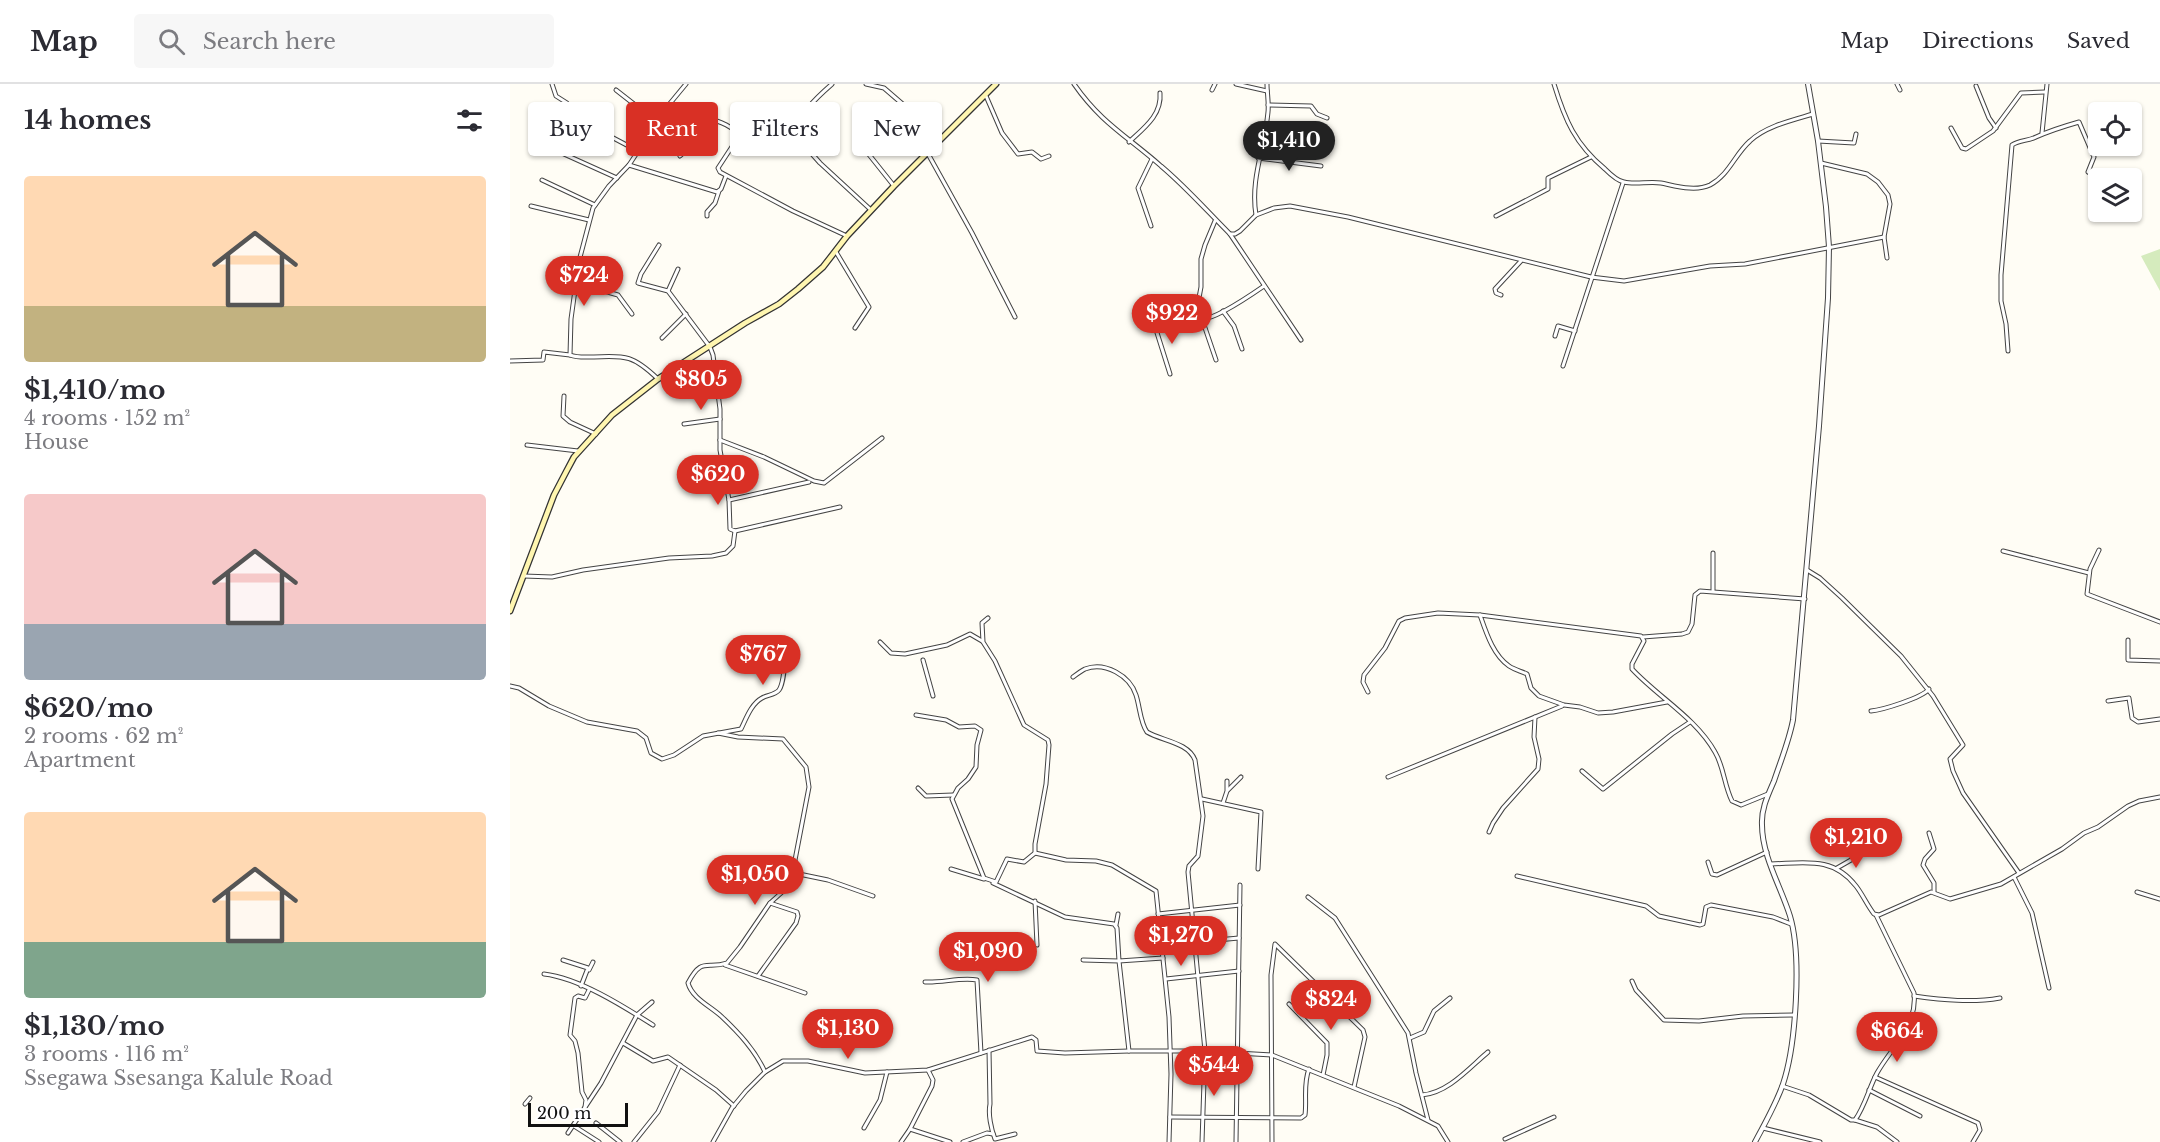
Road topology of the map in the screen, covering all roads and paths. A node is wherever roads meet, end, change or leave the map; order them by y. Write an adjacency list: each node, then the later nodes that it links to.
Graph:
1 (552, 84): 39 (street)
2 (686, 84): 23 (street)
3 (832, 84): 62 (street)
4 (866, 84): 24 (street)
5 (996, 84): 21 (main road)
6 (1074, 84): 37 (street)
7 (1215, 84): 16 (street)
8 (1236, 84): 18 (street)
9 (1267, 84): 18 (street)
10 (1554, 84): 47 (street)
11 (1808, 84): 26 (street)
12 (1897, 84): 17 (street)
13 (2047, 84): 19 (street)
14 (1976, 86): 30 (street)
15 (616, 90): 22 (street)
16 (1212, 90)
17 (1900, 90)
18 (1267, 91): 25 (street)
19 (2045, 92): 30 (street); 32 (street)
20 (1160, 93): 37 (street)
21 (985, 94): 34 (main road); 46 (street)
22 (631, 102)
23 (672, 102)
24 (900, 102)
25 (1268, 105): 27 (street); 31 (street)
26 (1813, 114): 36 (street); 57 (street)
27 (1327, 118)
28 (718, 122): 54 (street)
29 (1952, 128): 30 (street)
30 (1996, 128)
31 (1264, 133): 35 (street); 38 (street)
32 (2042, 133): 53 (street); 98 (street)
33 (1856, 134): 36 (street)
34 (942, 138)
35 (1325, 141)
36 (1818, 141): 50 (street)
37 (1129, 142): 48 (street)
38 (1262, 143): 40 (street); 49 (street)
39 (626, 145)
40 (1312, 148)
41 (568, 156): 55 (street)
42 (635, 156): 51 (street)
43 (870, 156): 58 (street)
44 (923, 156): 58 (main road)
45 (929, 156): 88 (street)
46 (1049, 156)
47 (1592, 157): 57 (street); 65 (street)
48 (1152, 158): 67 (street); 68 (street)
49 (1258, 158): 52 (street); 63 (street)
50 (1821, 163): 71 (street); 73 (street)
51 (629, 165): 55 (street); 59 (street)
52 (1321, 166)
53 (2090, 168)
54 (726, 176): 59 (street); 70 (street)
55 (616, 178): 60 (street)
56 (542, 180): 60 (street)
57 (1623, 182): 78 (street)
58 (894, 186): 62 (main road)
59 (719, 191): 64 (street)
60 (596, 205): 66 (street)
61 (531, 206): 66 (street)
62 (871, 210): 70 (main road)
63 (1256, 215): 69 (street); 76 (street)
64 (708, 216)
65 (1496, 216)
66 (589, 220): 79 (street)
67 (1216, 220): 69 (street); 84 (street)
68 (1151, 226)
69 (1230, 234): 80 (street)
70 (847, 236): 74 (main road)
71 (1884, 237): 73 (street); 75 (street)
72 (659, 245): 81 (street)
73 (1829, 247): 78 (street); 120 (street)
74 (835, 250): 91 (street); 96 (main road)
75 (1887, 258)
76 (1521, 261): 78 (street); 82 (street)
77 (678, 269): 81 (street)
78 (1591, 277): 92 (street)
79 (576, 283): 86 (street); 99 (street)
80 (1264, 286): 85 (street); 95 (street)
81 (668, 291): 87 (street)
82 (1501, 295)
83 (1147, 301): 90 (street)
84 (1198, 303): 89 (street); 90 (street)
85 (1223, 311): 89 (street); 97 (street)
86 (632, 314)
87 (686, 315): 94 (street); 96 (street)
88 (1015, 317)
89 (1202, 319): 100 (street)
90 (1154, 322): 103 (street)
91 (855, 328)
92 (1575, 331): 93 (street); 102 (street)
93 (1555, 336)
94 (662, 338)
95 (1301, 339)
96 (710, 347): 104 (main road); 106 (street)
97 (1242, 349)
98 (2008, 351)
99 (570, 356): 101 (street); 104 (street)
100 (1216, 360)
101 (510, 361)
102 (1563, 366)
103 (1170, 374)
104 (658, 379): 108 (main road)
105 (564, 396): 108 (street)
106 (720, 419): 107 (street); 110 (street)
107 (684, 424)
108 (596, 434): 112 (main road)
109 (882, 438): 110 (street)
110 (720, 440): 114 (street)
111 (527, 445): 112 (street)
112 (580, 451): 122 (main road)
113 (809, 482): 114 (street)
114 (729, 500): 116 (street)
115 (840, 507): 116 (street)
116 (735, 531): 122 (street)
117 (2099, 550): 121 (street)
118 (2003, 551): 121 (street)
119 (1713, 553): 123 (street)
120 (1808, 570): 124 (street); 138 (street)
121 (2089, 573): 128 (street)
122 (522, 576): 125 (main road)
123 (1713, 591): 124 (street); 129 (street)
124 (1805, 599): 156 (street)
125 (510, 611)
126 (1480, 615): 129 (street); 139 (street); 143 (street)
127 (988, 618): 132 (street)
128 (2160, 622)
129 (1643, 637): 142 (street)
130 (2128, 640): 135 (street)
131 (880, 642): 132 (street)
132 (983, 642): 165 (street)
133 (786, 643): 149 (street)
134 (923, 660): 140 (street)
135 (2160, 661)
136 (1073, 677): 159 (street)
137 (510, 686): 149 (street)
138 (1929, 689): 144 (street); 172 (street)
139 (1368, 692)
140 (933, 696)
141 (2108, 701): 147 (street)
142 (1667, 702): 143 (street); 148 (street)
143 (1564, 705): 146 (street)
144 (1870, 711)
145 (916, 715): 157 (street)
146 (1535, 717): 152 (street); 161 (street)
147 (2160, 718)
148 (1690, 722): 150 (street); 156 (street)
149 (718, 733): 171 (street)
150 (1582, 771)
151 (1241, 777): 155 (street)
152 (1388, 777)
153 (1227, 781): 155 (street)
154 (918, 788): 157 (street)
155 (1227, 791): 160 (street)
156 (1768, 794): 163 (street)
157 (953, 795): 165 (street)
158 (2160, 797): 172 (street)
159 (1202, 799): 160 (street); 184 (street)
160 (1223, 803): 170 (street)
161 (1489, 832)
162 (1929, 833): 176 (street)
163 (1767, 852): 166 (street); 167 (street)
164 (1865, 852): 168 (street)
165 (1035, 853): 186 (street)
166 (1708, 862)
167 (1771, 864): 168 (street); 188 (street)
168 (1837, 868): 187 (street)
169 (951, 869): 181 (street)
170 (1258, 869)
171 (799, 874): 178 (street); 182 (street)
172 (2020, 874): 174 (street)
173 (1517, 876): 188 (street)
174 (2014, 877): 176 (street); 207 (street)
175 (1240, 885): 183 (street)
176 (1934, 892): 187 (street)
177 (2138, 892): 180 (street)
178 (873, 896)
179 (1308, 897): 217 (street)
180 (2160, 899)
181 (1035, 901): 189 (street); 192 (street)
182 (770, 903): 198 (street); 202 (street)
183 (1240, 905): 184 (street); 190 (street)
184 (1192, 910): 186 (street); 191 (street)
185 (1118, 914): 189 (street)
186 (1158, 914): 193 (street)
187 (1876, 915): 209 (street)
188 (1791, 924): 215 (street)
189 (1116, 925): 196 (street)
190 (1239, 938): 191 (street); 199 (street)
191 (1194, 942): 201 (street)
192 (1037, 945)
193 (1163, 958): 196 (street); 203 (street)
194 (563, 960): 206 (street)
195 (1083, 960): 196 (street)
196 (1119, 961): 220 (street)
197 (593, 962): 206 (street)
198 (723, 964): 202 (street); 230 (street)
199 (1239, 971): 201 (street); 225 (street)
200 (544, 974): 206 (street)
201 (1199, 975): 203 (street); 222 (street)
202 (758, 976): 208 (street)
203 (1166, 979): 221 (street)
204 (1632, 981): 215 (street)
205 (925, 982): 224 (street)
206 (585, 988): 214 (street); 241 (street)
207 (2049, 988)
208 (805, 993)
209 (1914, 996): 211 (street); 233 (street)
210 (1450, 998): 217 (street)
211 (2000, 998)
212 (652, 1002): 214 (street)
213 (1289, 1004): 232 (street)
214 (637, 1015): 216 (street); 218 (street)
215 (1794, 1015): 234 (street)
216 (653, 1025)
217 (1410, 1038): 237 (street)
218 (623, 1043): 227 (street); 241 (street)
219 (989, 1050): 220 (street); 224 (street); 256 (street)
220 (1129, 1051): 221 (street)
221 (1170, 1051): 222 (street); 243 (street)
222 (1205, 1052): 244 (street)
223 (1488, 1052): 237 (street)
224 (981, 1053): 229 (street)
225 (1237, 1053): 226 (street); 246 (street)
226 (1272, 1055): 228 (street); 235 (street); 247 (street)
227 (680, 1065): 240 (street); 261 (street)
228 (1308, 1069): 232 (street); 247 (street)
229 (928, 1070): 231 (street); 254 (street)
230 (765, 1072): 231 (street); 240 (street)
231 (887, 1072): 252 (street)
232 (1323, 1075): 235 (street)
233 (1875, 1077): 236 (street); 274 (street)
234 (1782, 1086): 249 (street); 253 (street)
235 (1354, 1088): 248 (street)
236 (1869, 1090): 242 (street); 249 (street)
237 (1422, 1095): 248 (street)
238 (530, 1098): 239 (street)
239 (525, 1104)
240 (734, 1106): 262 (street)
241 (585, 1109): 251 (street)
242 (1920, 1116)
243 (1170, 1117): 244 (street); 266 (street)
244 (1203, 1117): 246 (street); 267 (street)
245 (1554, 1117): 258 (street)
246 (1236, 1118): 247 (street); 268 (street)
247 (1272, 1119): 269 (street)
248 (1428, 1120): 270 (street)
249 (1855, 1120): 273 (street)
250 (597, 1124): 259 (street)
251 (574, 1126): 255 (street); 260 (street)
252 (864, 1128)
253 (1763, 1128): 271 (street); 272 (street)
254 (910, 1129): 263 (street); 264 (street)
255 (568, 1133)
256 (993, 1134): 257 (street); 265 (street)
257 (1015, 1134)
258 (1505, 1139)
259 (618, 1141)
260 (599, 1142)
261 (634, 1142)
262 (713, 1142)
263 (901, 1142)
264 (950, 1142)
265 (963, 1142)
266 (1169, 1142)
267 (1202, 1142)
268 (1236, 1142)
269 (1272, 1142)
270 (1448, 1142)
271 (1755, 1142)
272 (1820, 1142)
273 (1897, 1142)
274 (1973, 1142)

